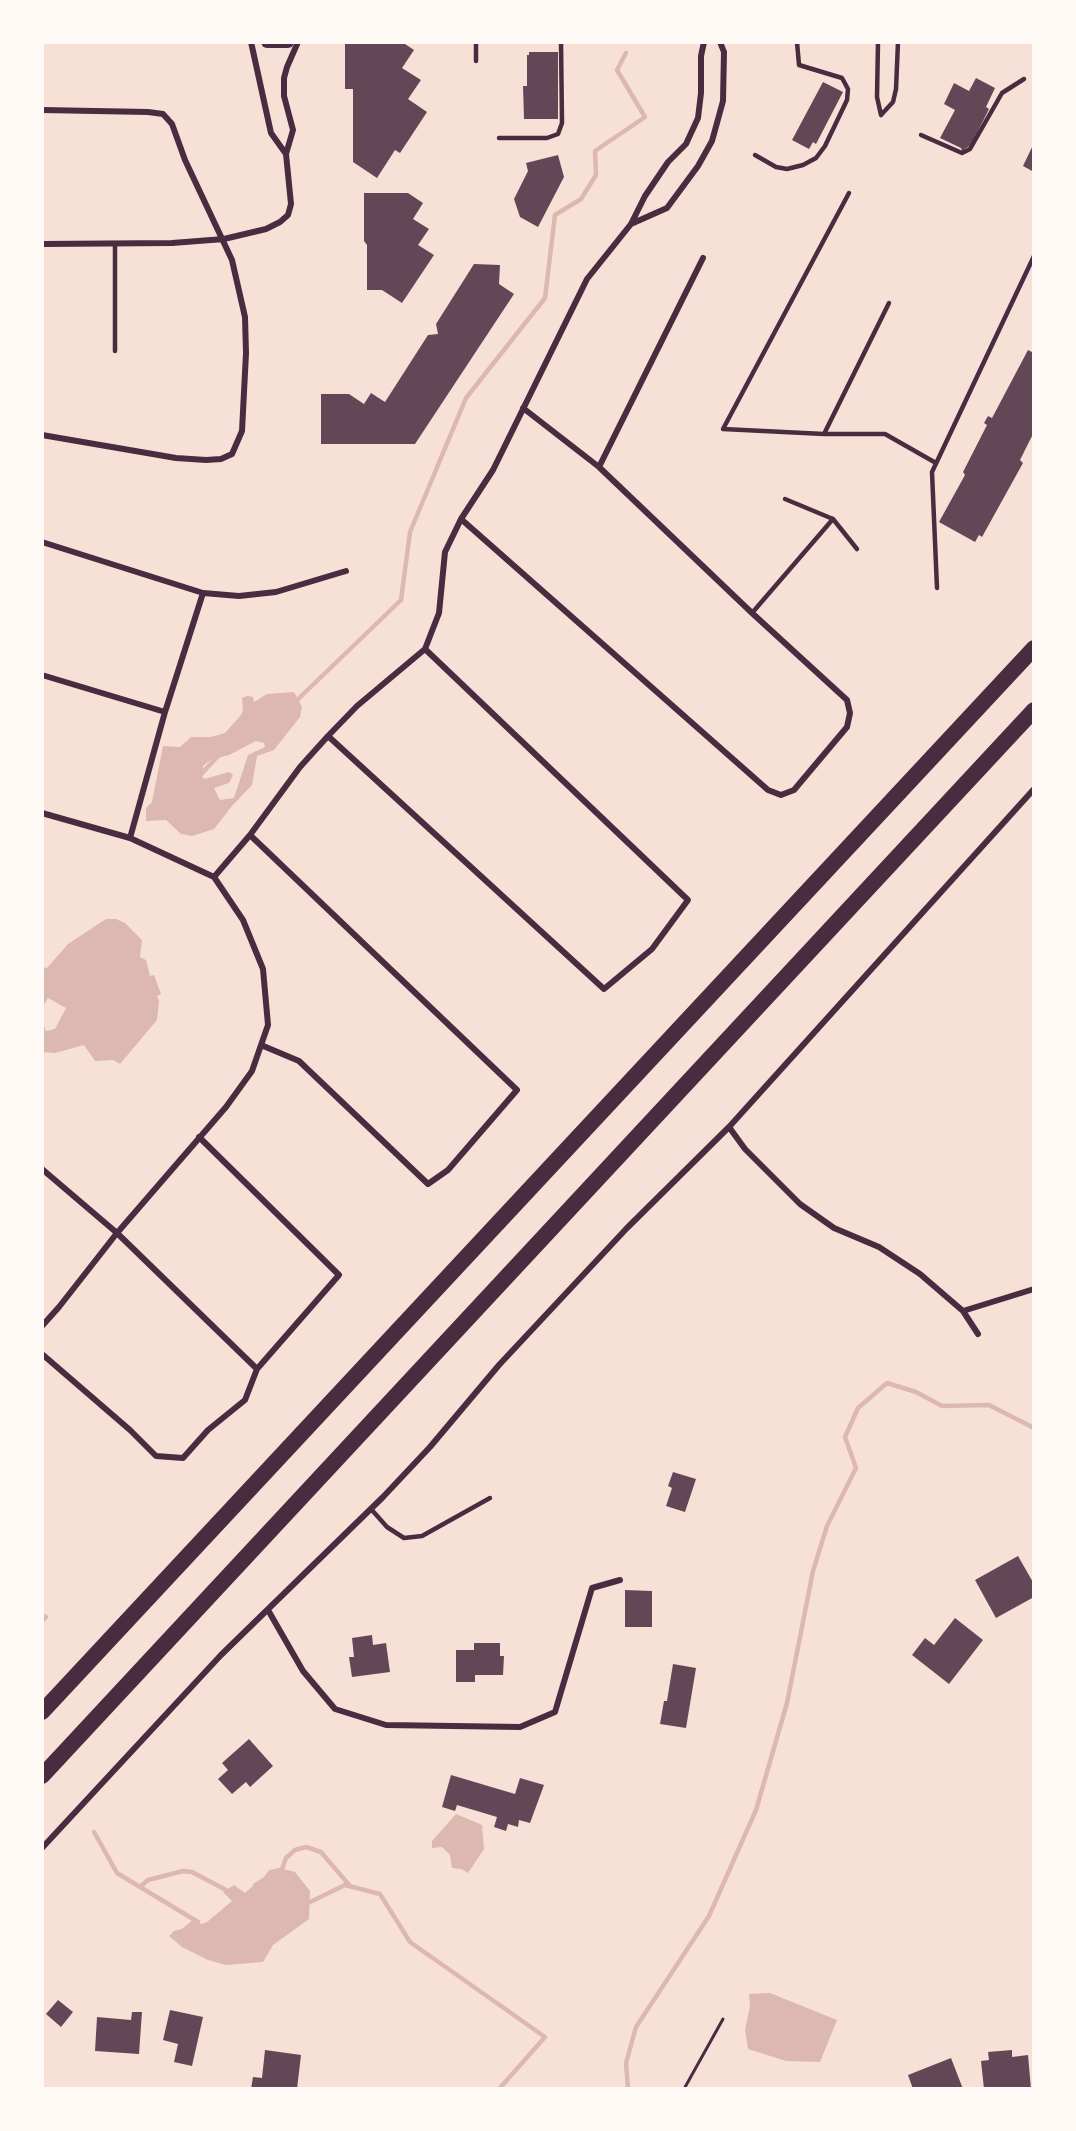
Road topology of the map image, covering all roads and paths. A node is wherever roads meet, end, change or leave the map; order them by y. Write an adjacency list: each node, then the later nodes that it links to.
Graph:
1 (251, 42): 17 (street)
2 (267, 42): 3 (main road)
3 (288, 42)
4 (298, 42): 17 (street)
5 (476, 42): 12 (lane)
6 (561, 42): 16 (lane)
7 (704, 42): 20 (street)
8 (720, 42): 20 (street)
9 (797, 42): 18 (lane)
10 (878, 42): 11 (lane)
11 (898, 42)
12 (476, 61)
13 (1024, 79): 15 (lane)
14 (42, 110): 21 (street)
15 (921, 135)
16 (499, 138)
17 (285, 154): 21 (street)
18 (755, 154)
19 (849, 194): 30 (lane)
20 (631, 224): 29 (street)
21 (224, 239): 23 (street); 31 (street)
22 (42, 244): 23 (street)
23 (115, 244): 28 (lane)
24 (1034, 256): 26 (lane)
25 (703, 258): 33 (street)
26 (1031, 269): 32 (lane)
27 (890, 303): 30 (lane)
28 (115, 351)
29 (524, 408): 33 (street); 35 (street)
30 (824, 434): 32 (lane)
31 (42, 435)
32 (936, 463): 40 (lane)
33 (599, 467): 42 (street)
34 (786, 499): 36 (lane)
35 (461, 519): 42 (street); 44 (street)
36 (833, 519): 38 (lane); 42 (lane)
37 (42, 542): 41 (street)
38 (857, 549)
39 (346, 571): 41 (street)
40 (937, 588)
41 (202, 593): 47 (street)
42 (752, 614)
43 (1034, 648): 69 (highway)
44 (425, 649): 48 (street); 48 (street)
45 (42, 675): 47 (street)
46 (1034, 710): 70 (highway)
47 (165, 712): 52 (street)
48 (328, 736): 51 (street)
49 (1034, 789): 55 (street)
50 (42, 813): 52 (street)
51 (250, 835): 53 (street); 54 (street)
52 (130, 838): 53 (street)
53 (214, 877): 54 (street)
54 (261, 1045): 56 (street)
55 (729, 1126): 60 (street); 66 (street)
56 (199, 1137): 58 (street); 64 (street)
57 (42, 1169): 58 (street)
58 (117, 1233): 61 (street); 64 (street)
59 (1034, 1289): 60 (street)
60 (963, 1311): 62 (street)
61 (42, 1326)
62 (978, 1334)
63 (42, 1354): 64 (street)
64 (257, 1369)
65 (490, 1498): 66 (lane)
66 (371, 1509): 68 (street)
67 (620, 1580): 68 (street)
68 (268, 1610): 71 (street)
69 (42, 1712)
70 (42, 1776)
71 (42, 1848)
72 (723, 2019): 73 (path)
73 (684, 2089)

